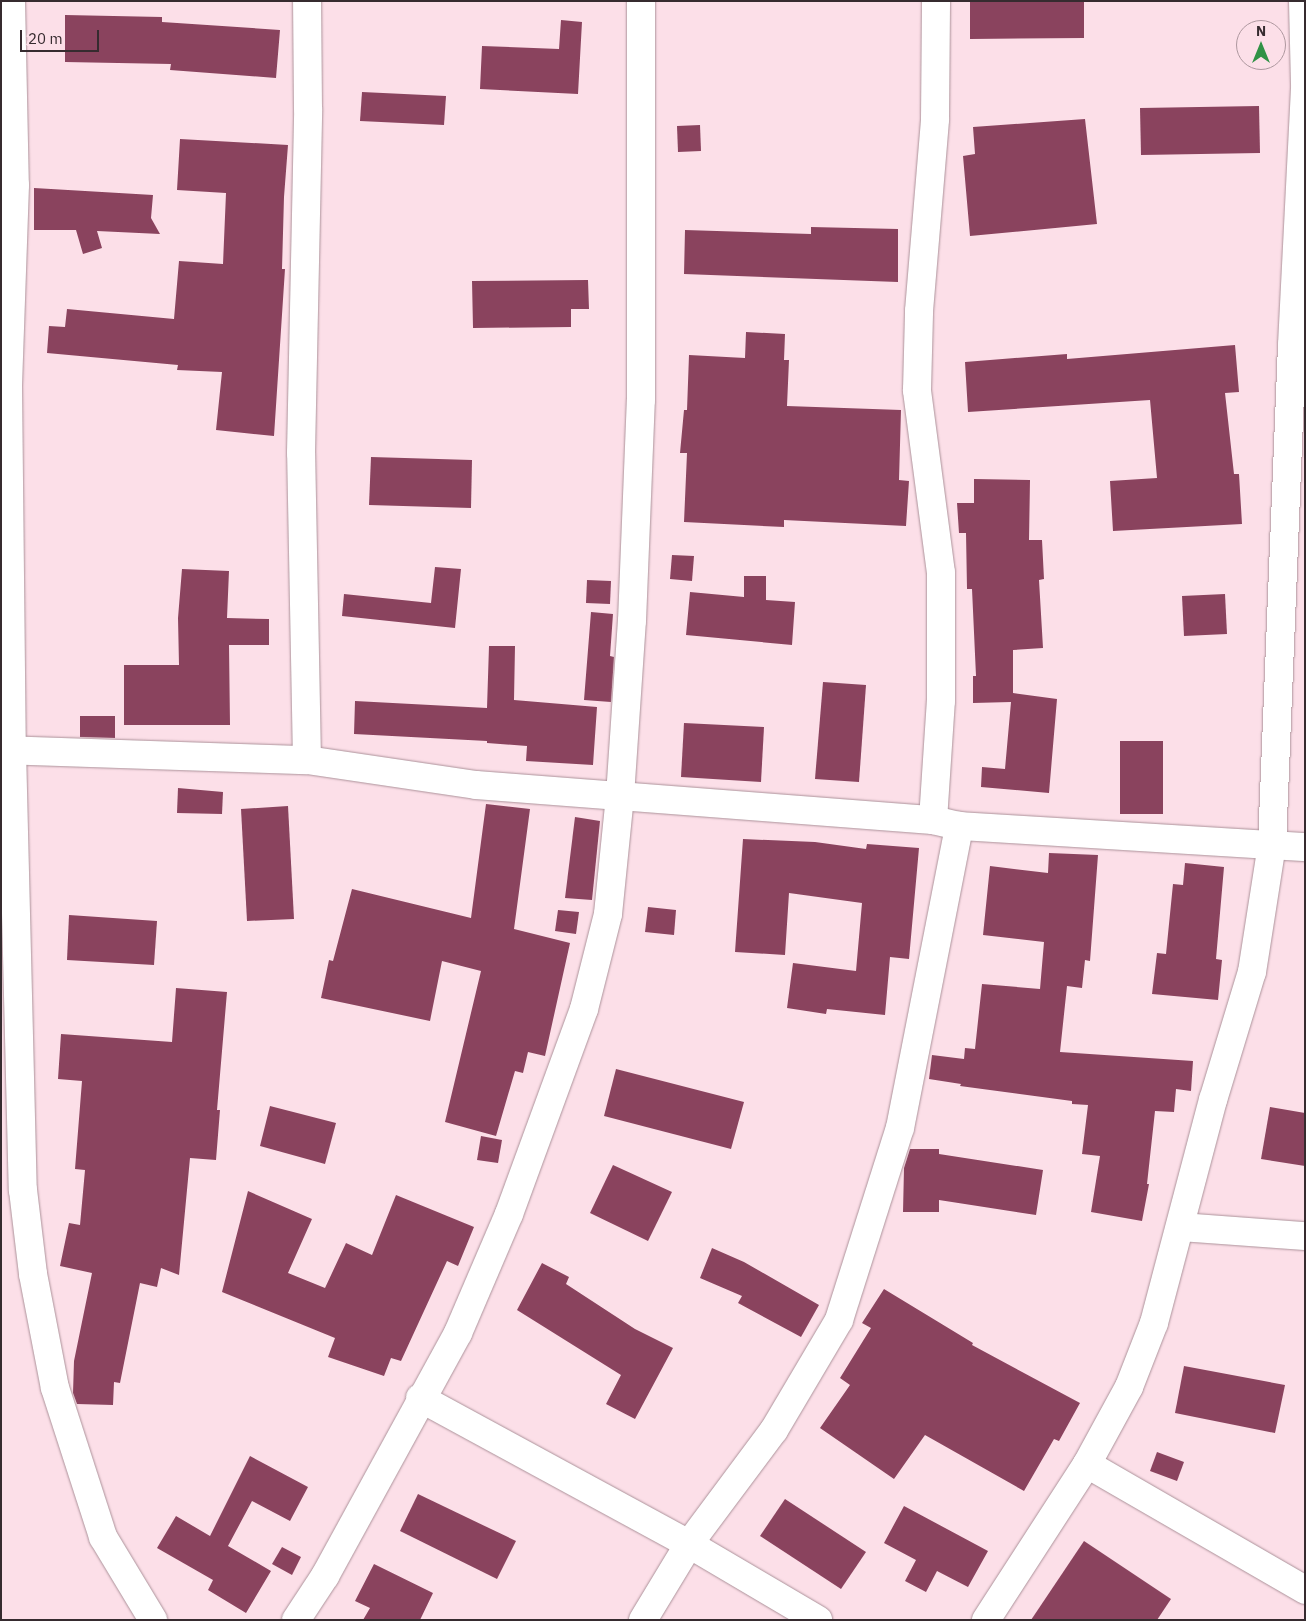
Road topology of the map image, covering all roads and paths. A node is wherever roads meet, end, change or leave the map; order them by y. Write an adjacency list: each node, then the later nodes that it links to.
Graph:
1 (11, 1): 6 (street)
2 (307, 1): 7 (street)
3 (641, 1): 8 (street)
4 (936, 1): 9 (street)
5 (1303, 1): 10 (street)
6 (7, 750): 7 (street); 18 (street)
7 (307, 760): 8 (street)
8 (620, 796): 9 (street); 14 (street)
9 (946, 823): 10 (street); 16 (street)
10 (1272, 845): 11 (street); 12 (street)
11 (1305, 847)
12 (1181, 1226): 13 (street); 15 (street)
13 (1305, 1236)
14 (420, 1398): 16 (street); 19 (street)
15 (1087, 1464): 17 (street); 22 (street)
16 (689, 1544): 20 (street); 21 (street)
17 (1305, 1590)
18 (153, 1620)
19 (296, 1620)
20 (643, 1620)
21 (818, 1620)
22 (986, 1620)

